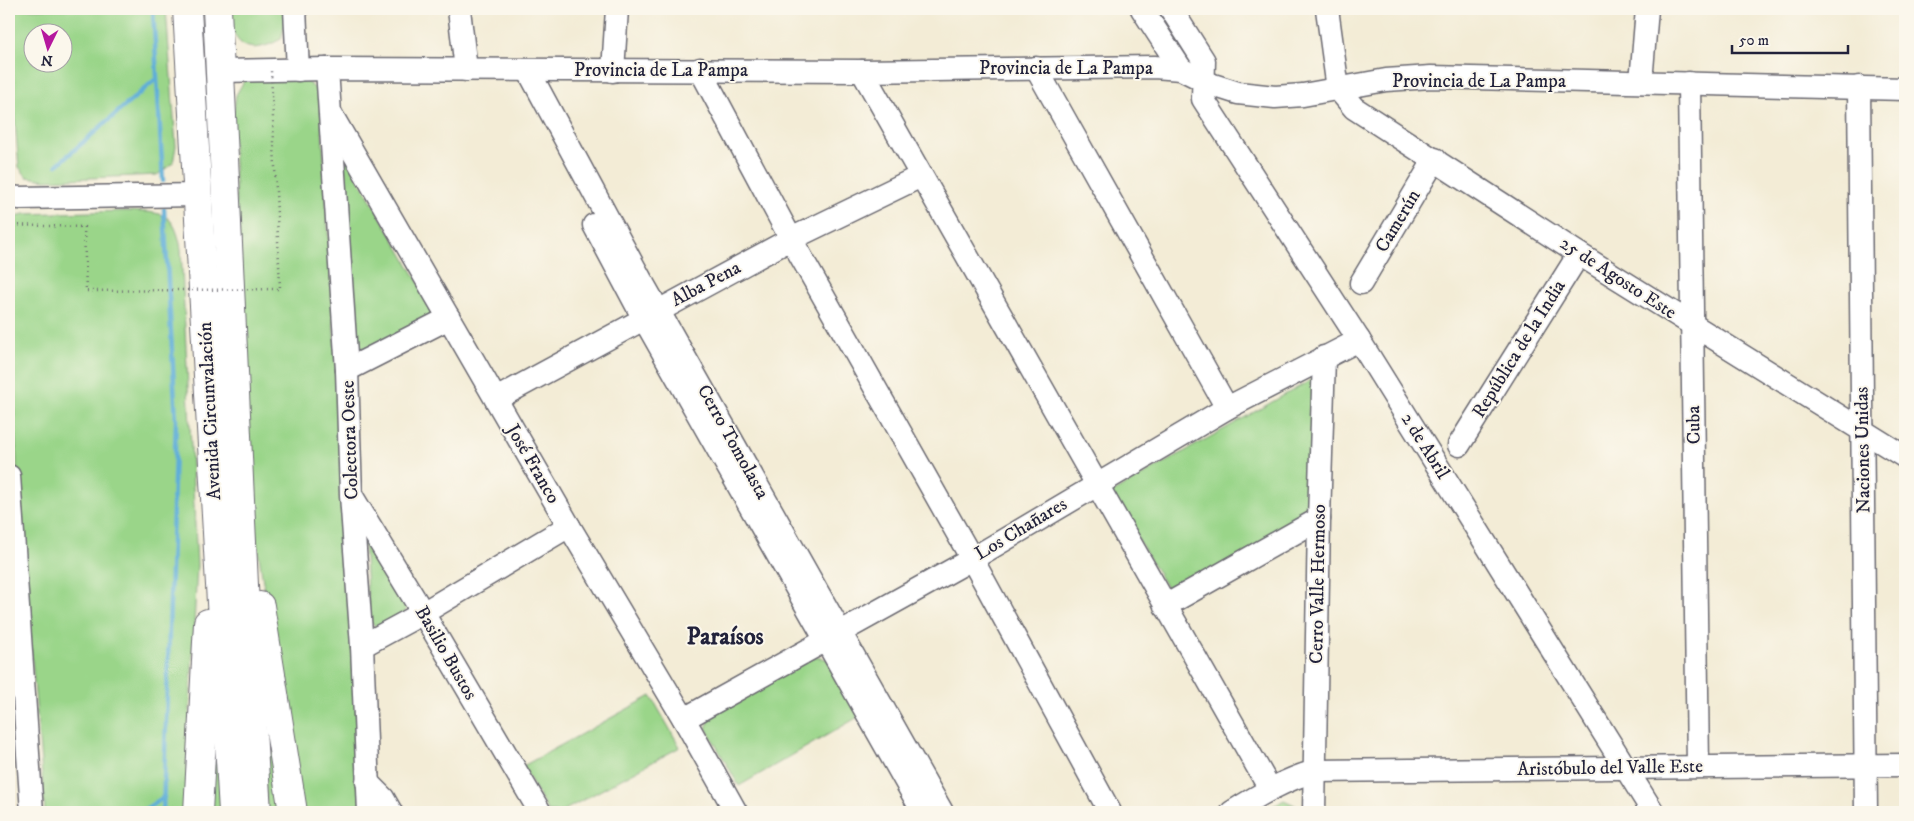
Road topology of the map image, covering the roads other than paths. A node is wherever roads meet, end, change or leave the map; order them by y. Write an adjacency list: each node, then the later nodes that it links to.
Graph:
1 (188, 9): 29 (highway, Avenida Circunvalación)
2 (216, 9): 17 (highway, Avenida Circunvalación)
3 (295, 9): 13 (street)
4 (459, 9): 14 (street)
5 (617, 9): 18 (street)
6 (1142, 9): 16 (street)
7 (1172, 9): 20 (street, 2 de Abril)
8 (1327, 9): 24 (street)
9 (1647, 9): 21 (street)
10 (1036, 68): 16 (street, Provincia de La Pampa); 19 (street, Provincia de La Pampa); 41 (street)
11 (326, 69): 13 (street, Provincia de La Pampa); 14 (street, Provincia de La Pampa); 26 (street, Colectora Oeste)
12 (700, 69): 18 (street, Provincia de La Pampa); 19 (street, Provincia de La Pampa); 31 (street)
13 (298, 70): 17 (street, Provincia de La Pampa)
14 (466, 70): 15 (street, Provincia de La Pampa)
15 (520, 70): 18 (street, Provincia de La Pampa); 34 (street, Cerro Tomolasta)
16 (1181, 70): 20 (street, Provincia de La Pampa)
17 (220, 71): 43 (highway, Avenida Circunvalación)
18 (614, 71)
19 (862, 71): 28 (street)
20 (1204, 80): 24 (street, Provincia de La Pampa); 37 (street, 2 de Abril)
21 (1641, 82): 22 (street, Provincia de La Pampa); 24 (street, Provincia de La Pampa)
22 (1689, 84): 23 (street, Provincia de La Pampa); 36 (street, Cuba)
23 (1860, 87): 25 (street, Provincia de La Pampa); 42 (street, Naciones Unidas)
24 (1338, 89): 27 (street, 25 de Agosto Este)
25 (1905, 89)
26 (331, 114): 35 (street, José Franco); 39 (street, Colectora Oeste)
27 (1435, 159): 32 (street, 25 de Agosto Este); 33 (street, Camerún)
28 (921, 176): 31 (street, Alba Pena); 47 (street)
29 (197, 195): 30 (street); 49 (highway, Avenida Circunvalación)
30 (9, 197)
31 (791, 238): 34 (street, Alba Pena); 52 (street)
32 (1579, 254): 36 (street, 25 de Agosto Este); 44 (street, República de la India)
33 (1361, 283)
34 (650, 314): 40 (street, Alba Pena); 55 (street, Cerro Tomolasta)
35 (449, 318): 39 (street); 40 (street, José Franco)
36 (1692, 326): 42 (street, 25 de Agosto Este); 61 (street, Cuba)
37 (1359, 340): 38 (street, Los Chañares); 62 (street, 2 de Abril)
38 (1324, 357): 41 (street, Los Chañares); 50 (street, Cerro Valle Hermoso)
39 (347, 370): 48 (street, Colectora Oeste)
40 (496, 399): 51 (street, José Franco)
41 (1227, 408): 47 (street, Los Chañares)
42 (1863, 431): 45 (street, 25 de Agosto Este); 60 (street, Naciones Unidas)
43 (238, 443): 69 (highway, Avenida Circunvalación); 70 (highway)
44 (1459, 445)
45 (1905, 457)
46 (9, 476): 57 (street)
47 (1096, 484): 52 (street, Los Chañares); 53 (street)
48 (351, 495): 54 (street, Basilio Bustos); 56 (street, Colectora Oeste)
49 (215, 499): 67 (highway); 68 (highway, Avenida Circunvalación)
50 (1319, 519): 53 (street); 63 (street, Cerro Valle Hermoso)
51 (569, 526): 54 (street); 58 (street, José Franco)
52 (972, 559): 55 (street, Los Chañares); 77 (street)
53 (1165, 606): 65 (street)
54 (423, 613): 56 (street); 73 (street, Basilio Bustos)
55 (833, 636): 58 (street, Los Chañares); 75 (street, Cerro Tomolasta); 76 (street, Cerro Tomolasta)
56 (362, 646): 64 (street, Colectora Oeste)
57 (17, 711): 66 (street)
58 (684, 719): 74 (street, José Franco)
59 (1905, 764): 60 (street, Aristóbulo del Valle Este)
60 (1866, 765): 61 (street, Aristóbulo del Valle Este); 81 (street, Naciones Unidas)
61 (1698, 766): 62 (street, Aristóbulo del Valle Este)
62 (1625, 768): 63 (street, Aristóbulo del Valle Este); 80 (street, 2 de Abril)
63 (1315, 771): 65 (street, Aristóbulo del Valle Este); 79 (street, Cerro Valle Hermoso)
64 (367, 782): 71 (street, Colectora Oeste); 72 (street)
65 (1270, 789): 78 (street, Aristóbulo del Valle Este)
66 (32, 812)
67 (198, 812)
68 (233, 812)
69 (257, 812)
70 (293, 812)
71 (369, 812)
72 (391, 812)
73 (540, 812)
74 (736, 812)
75 (923, 812)
76 (942, 812)
77 (1110, 812)
78 (1232, 812)
79 (1314, 812)
80 (1653, 812)
81 (1866, 812)

